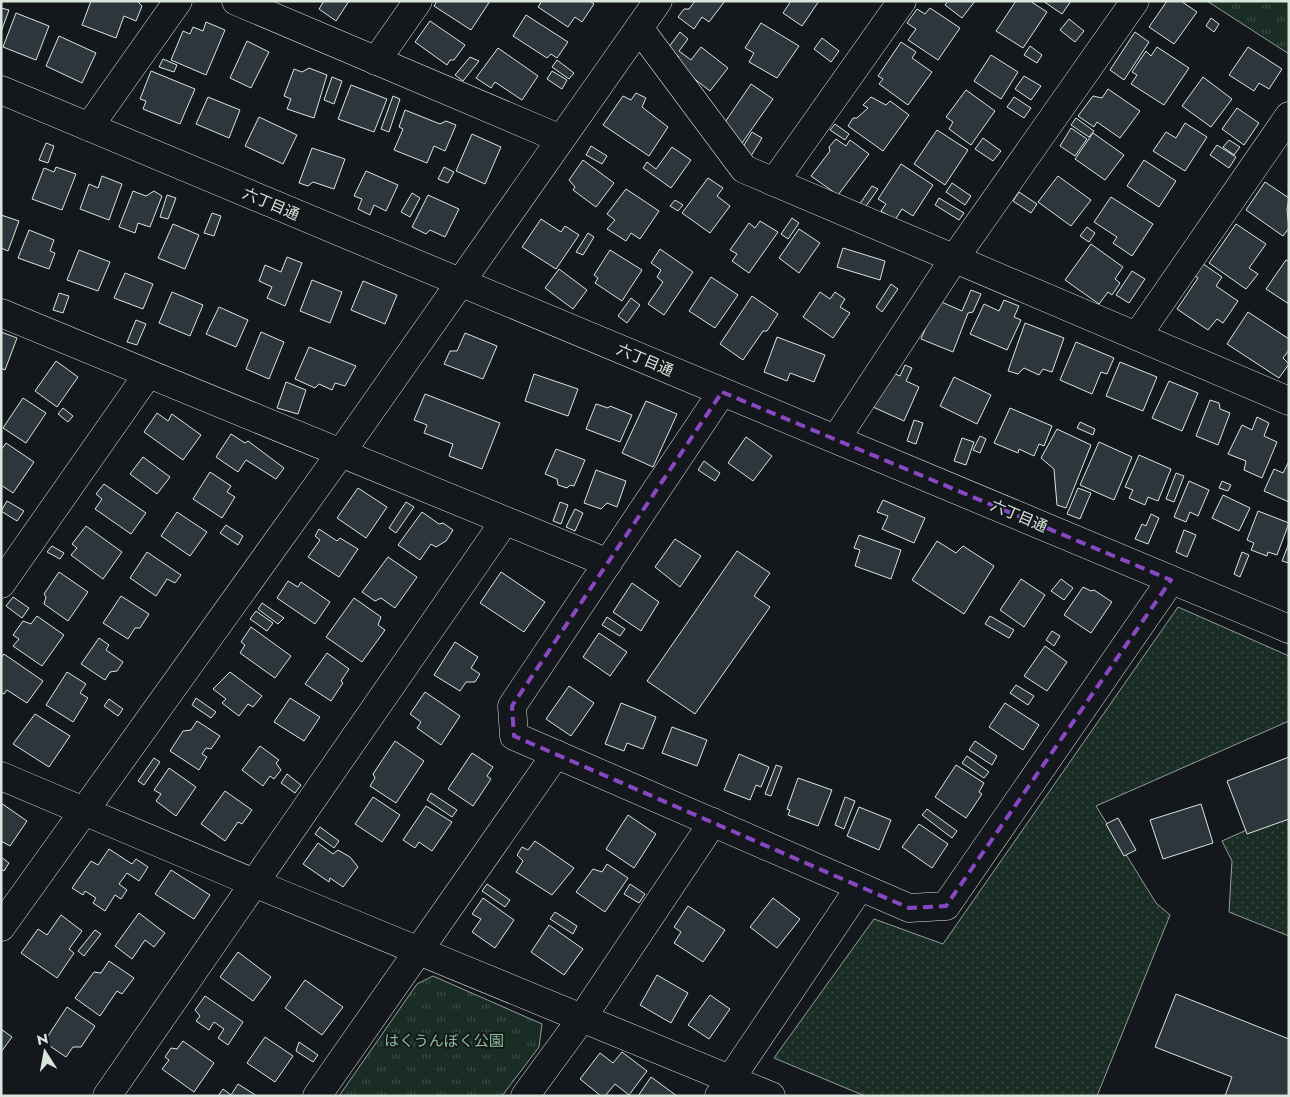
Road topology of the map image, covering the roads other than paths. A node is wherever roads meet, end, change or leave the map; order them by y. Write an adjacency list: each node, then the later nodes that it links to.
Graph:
1 (178, 1): 11 (street)
2 (236, 1): 8 (street)
3 (418, 1): 8 (street)
4 (658, 1): 7 (street)
5 (902, 1): 13 (street)
6 (1135, 1): 14 (street)
7 (639, 28): 12 (street); 13 (street)
8 (376, 61): 12 (street)
9 (1, 90): 11 (street, 六丁目通)
10 (1289, 116): 17 (street)
11 (89, 127): 15 (street, 六丁目通)
12 (561, 139): 15 (street)
13 (774, 182): 14 (street)
14 (954, 259): 17 (street); 21 (street)
15 (461, 283): 19 (street, 六丁目通); 22 (street)
16 (1, 313): 18 (street)
17 (1136, 336): 20 (street)
18 (148, 374): 22 (street); 26 (street)
19 (722, 392): 21 (street, 六丁目通); 24 (street)
20 (1289, 401)
21 (836, 439): 25 (street, 六丁目通)
22 (340, 454): 23 (street); 30 (street)
23 (504, 522): 24 (street); 32 (street)
24 (608, 563): 28 (street)
25 (1172, 580): 27 (street, 六丁目通); 33 (street)
26 (1, 584)
27 (1289, 629)
28 (556, 754): 31 (street); 35 (street)
29 (1, 776): 30 (street)
30 (83, 809): 32 (street); 34 (street)
31 (713, 822): 33 (street); 36 (street)
32 (254, 883): 35 (street); 38 (street)
33 (860, 887): 37 (street)
34 (1, 927)
35 (418, 951): 36 (street); 39 (street)
36 (582, 1018): 37 (street); 40 (street)
37 (725, 1088): 41 (street)
38 (107, 1096)
39 (317, 1096)
40 (526, 1096)
41 (771, 1096)

